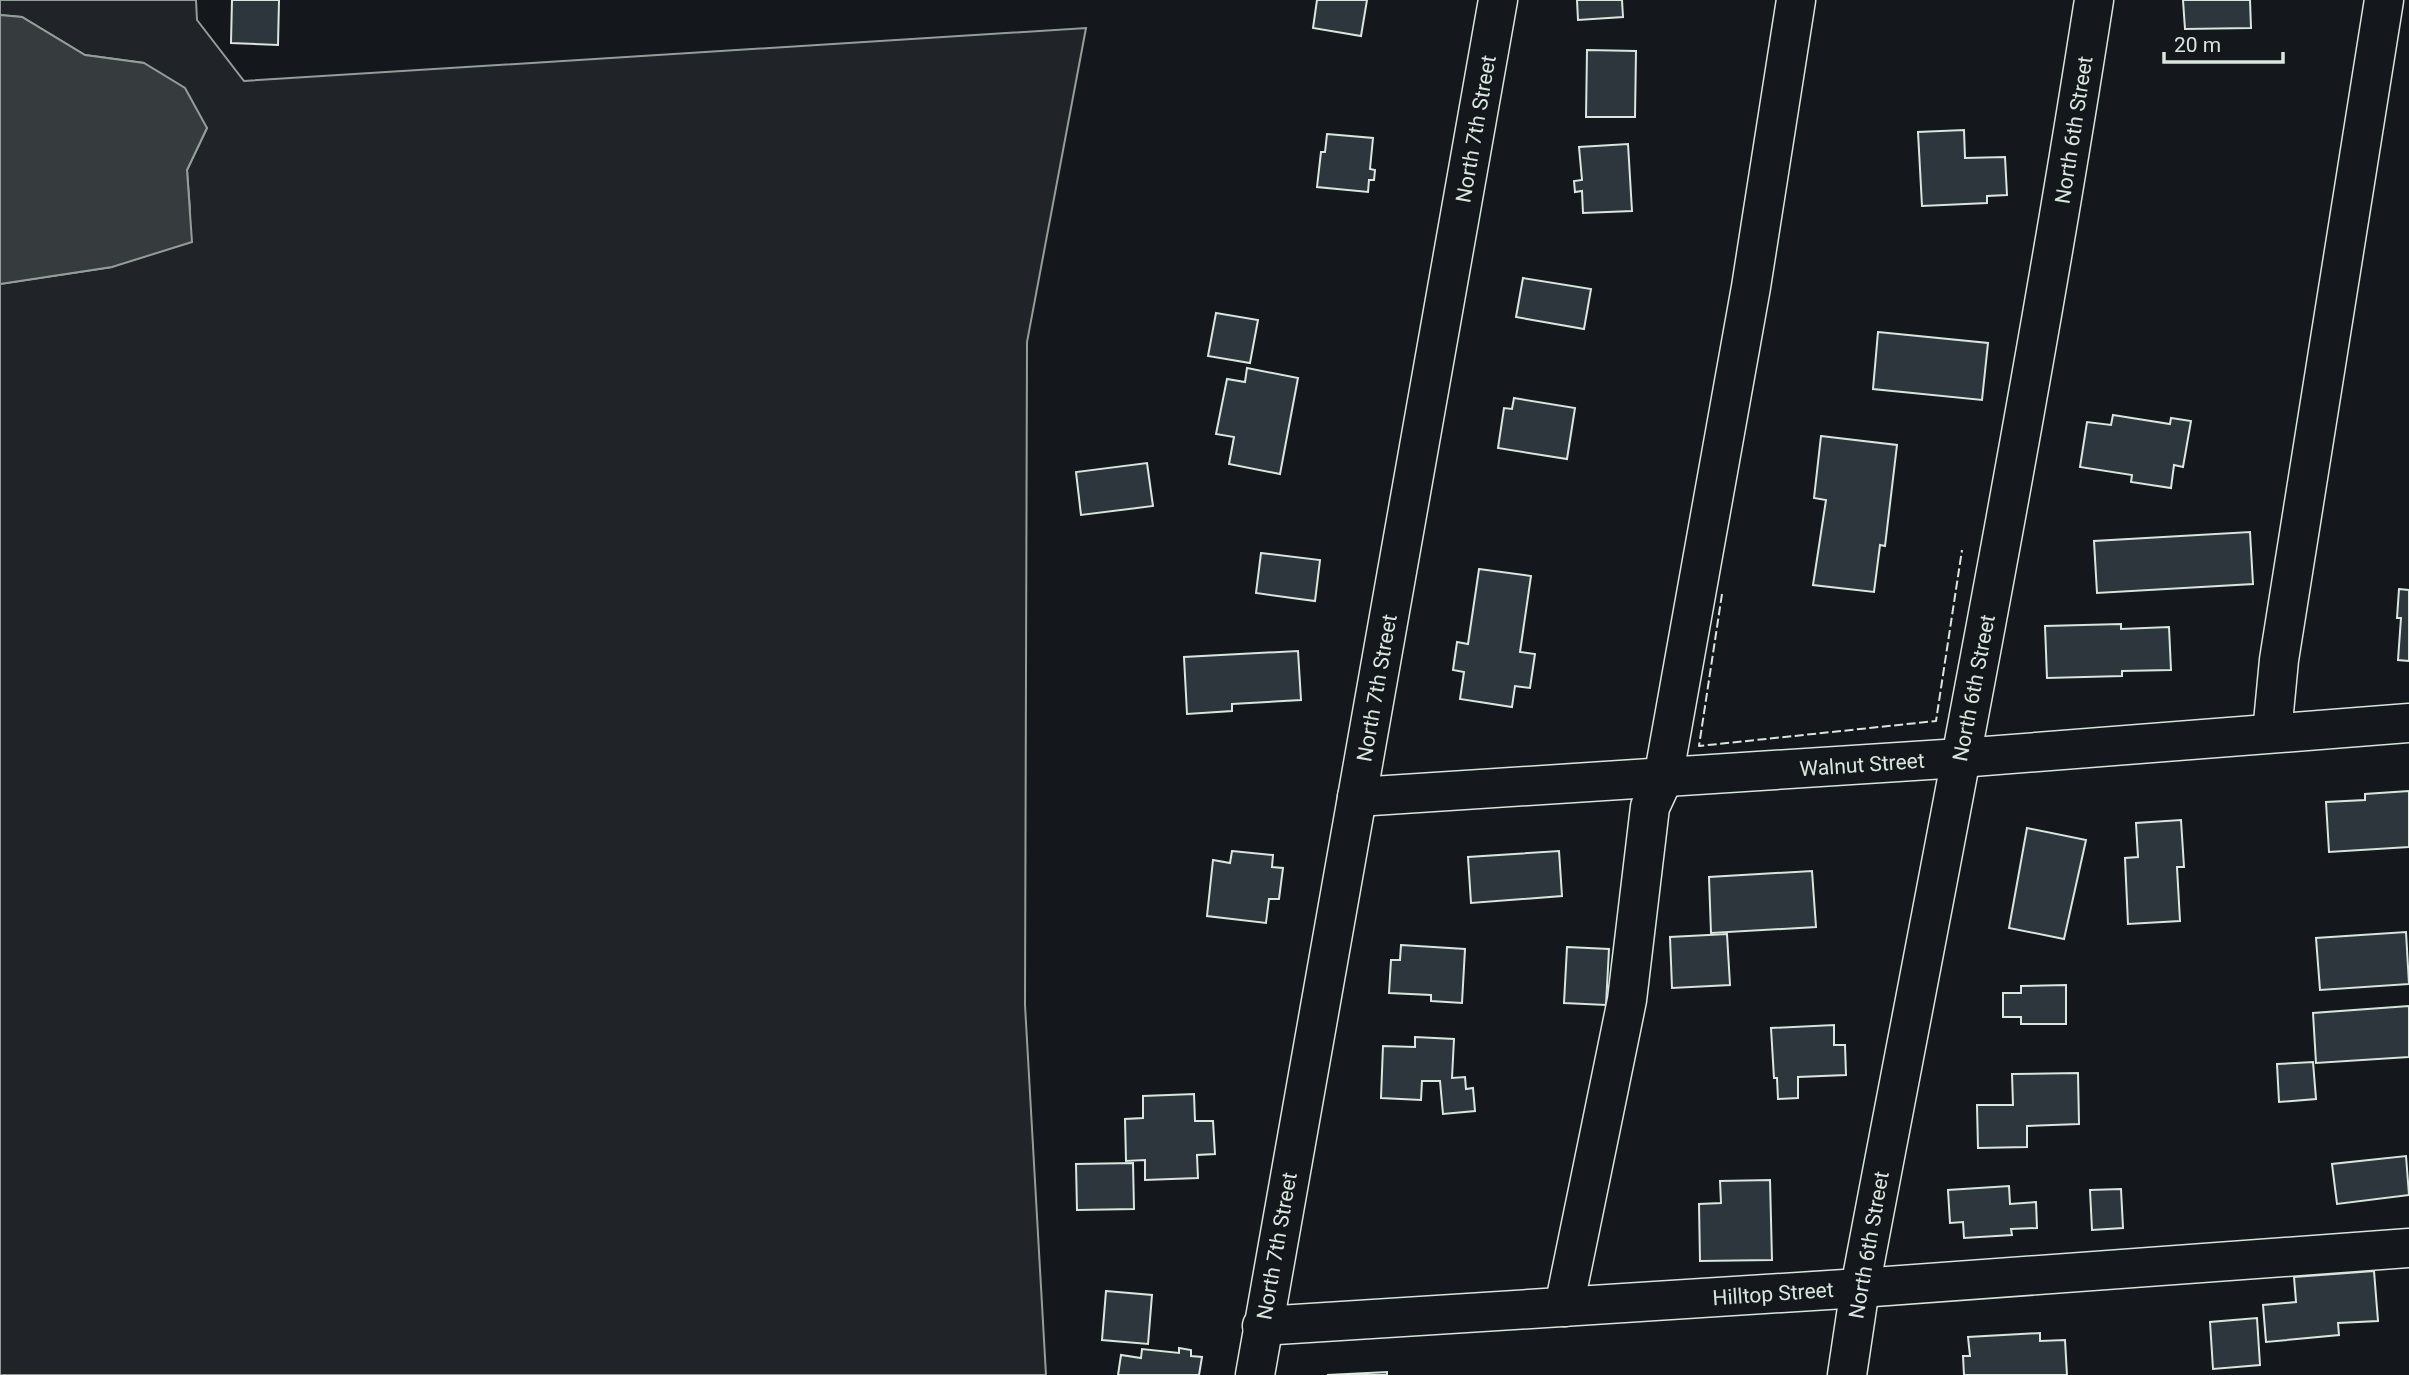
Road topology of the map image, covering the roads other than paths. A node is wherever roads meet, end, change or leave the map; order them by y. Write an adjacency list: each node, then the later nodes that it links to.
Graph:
1 (1498, 0): 9 (street, North 7th Street)
2 (1796, 0): 8 (street)
3 (2094, 0): 7 (street, North 6th Street)
4 (2384, 0): 6 (street)
5 (2409, 723): 6 (street, Walnut Street)
6 (2272, 733): 7 (street, Walnut Street)
7 (1960, 758): 8 (street, Walnut Street); 11 (street, North 6th Street)
8 (1663, 779): 9 (street, Walnut Street); 12 (street)
9 (1357, 797): 13 (street, North 7th Street)
10 (2409, 1248): 11 (street, Hilltop Street)
11 (1860, 1289): 12 (street, Hilltop Street); 15 (street, North 6th Street)
12 (1564, 1307): 13 (street, Hilltop Street)
13 (1262, 1326): 14 (street, North 7th Street)
14 (1255, 1375)
15 (1847, 1375)

